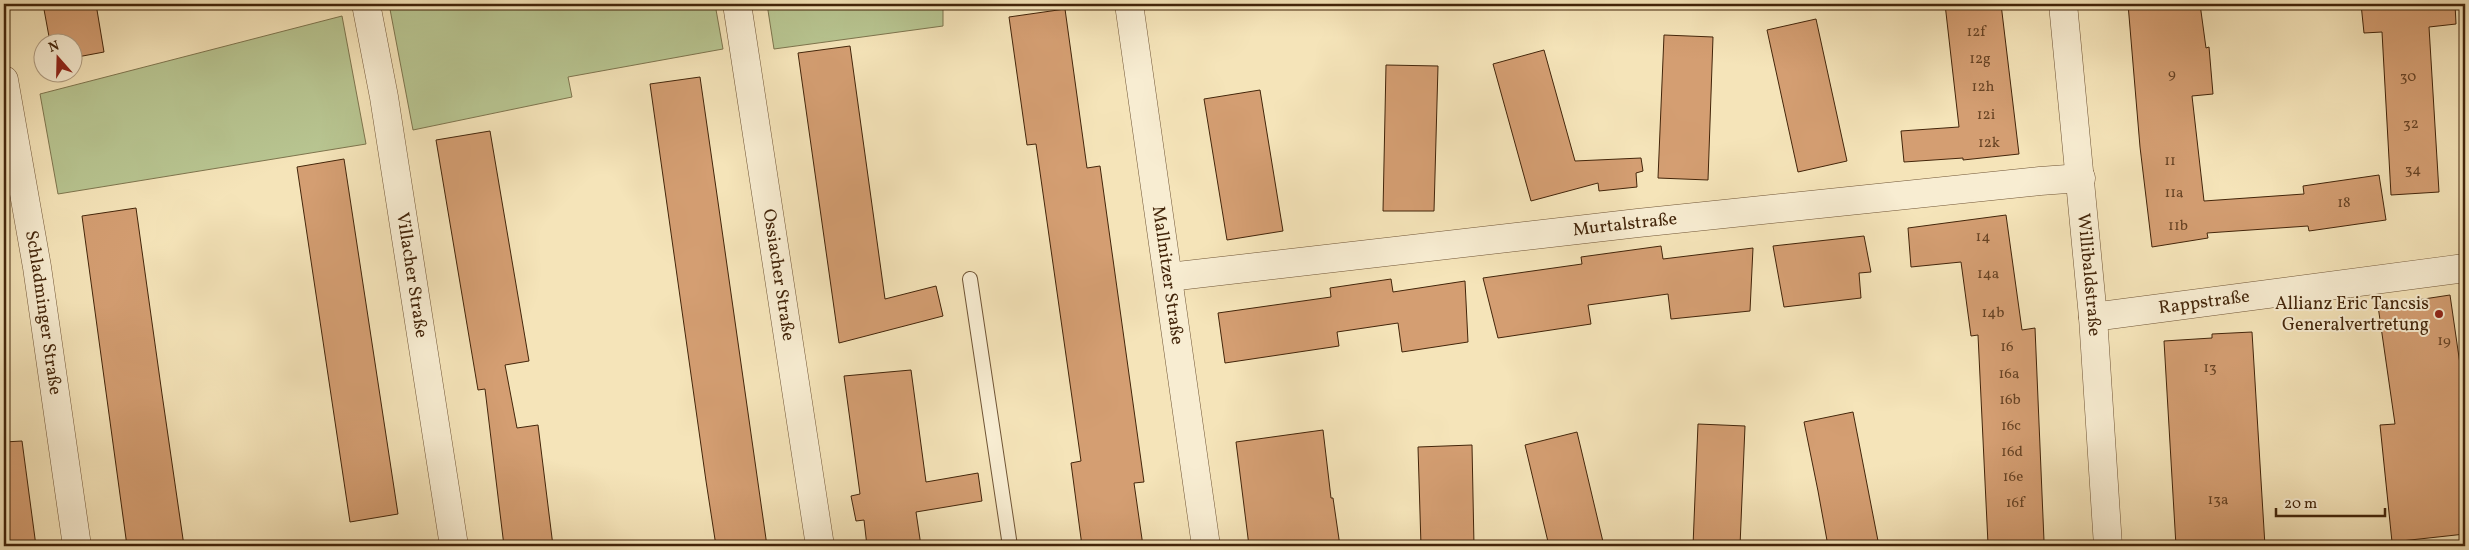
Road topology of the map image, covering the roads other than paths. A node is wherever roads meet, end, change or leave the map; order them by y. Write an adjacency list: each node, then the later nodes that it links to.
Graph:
1 (366, 4): 12 (street, Villacher Straße)
2 (737, 4): 13 (street, Ossiacher Straße)
3 (1129, 4): 8 (street, Mallnitzer Straße)
4 (2063, 4): 6 (street, Willibaldstraße)
5 (4, 80): 11 (street, Schladminger Straße)
6 (2081, 178): 8 (street, Murtalstraße); 10 (street, Willibaldstraße)
7 (2465, 268): 10 (street, Rappstraße)
8 (1169, 278): 15 (street, Mallnitzer Straße)
9 (970, 279): 14 (lane)
10 (2093, 317): 16 (street, Willibaldstraße)
11 (77, 546)
12 (454, 546)
13 (820, 546)
14 (1010, 546)
15 (1206, 546)
16 (2108, 546)

